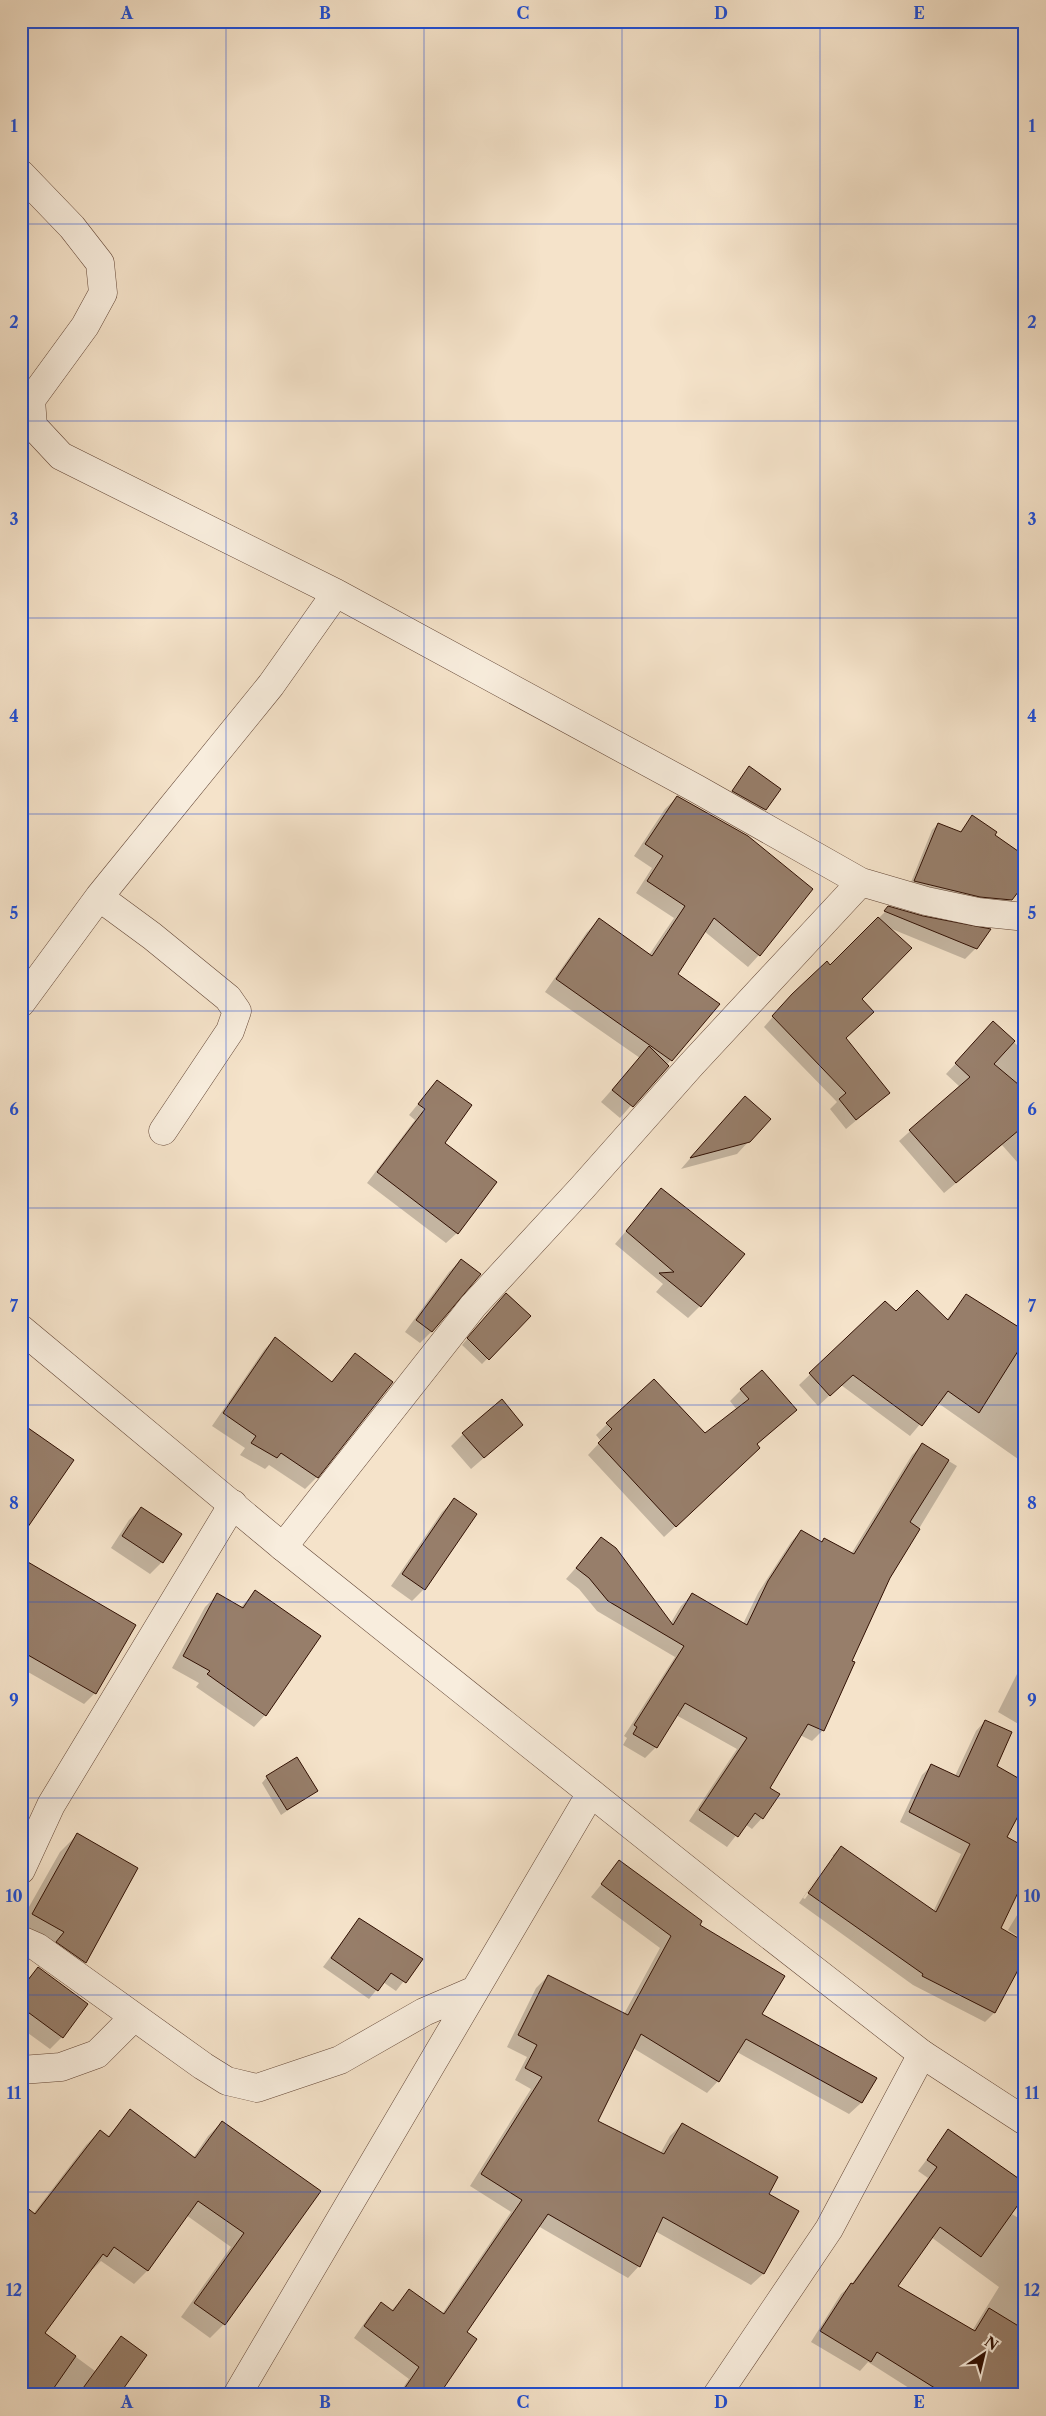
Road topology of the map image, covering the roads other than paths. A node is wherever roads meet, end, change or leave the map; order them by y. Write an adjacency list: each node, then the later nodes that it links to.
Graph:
1 (21, 174): 2 (street)
2 (336, 593): 3 (street); 4 (street)
3 (861, 882): 5 (street); 10 (street)
4 (99, 897): 6 (street); 7 (street)
5 (1025, 917)
6 (21, 1003)
7 (162, 1131)
8 (21, 1330): 9 (street)
9 (232, 1504): 10 (street); 12 (street)
10 (283, 1548): 11 (street)
11 (591, 1793): 14 (street); 16 (street)
12 (21, 1870)
13 (21, 1940): 15 (street)
14 (475, 1990): 15 (street); 19 (street)
15 (134, 2017): 17 (street)
16 (922, 2054): 18 (street); 20 (street)
17 (21, 2070)
18 (1025, 2121)
19 (236, 2395)
20 (717, 2395)

